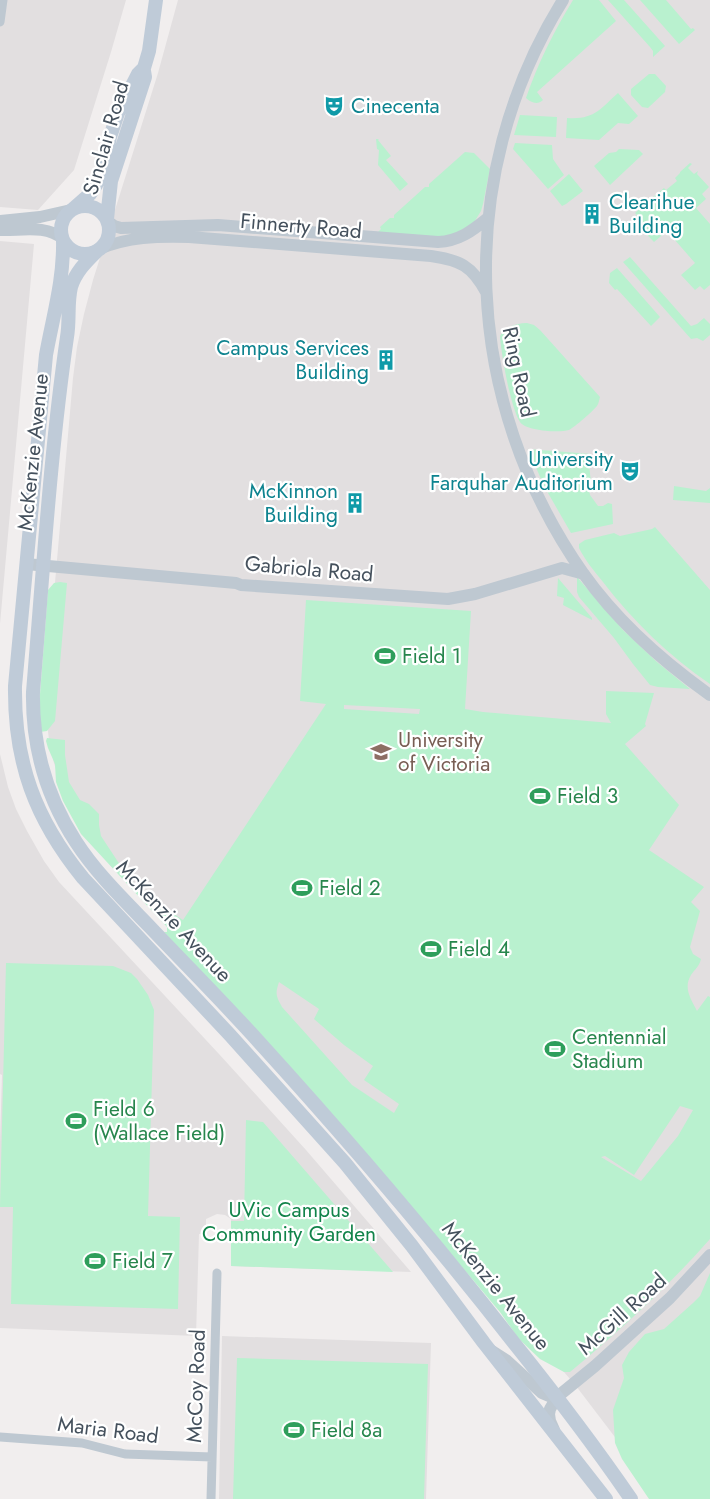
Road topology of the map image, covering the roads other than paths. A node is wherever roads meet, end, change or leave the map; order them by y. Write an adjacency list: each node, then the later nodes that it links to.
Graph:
1 (3, 0): 4 (street)
2 (156, 0): 5 (main road, Sinclair Road)
3 (563, 0): 7 (street, Ring Road)
4 (0, 22)
5 (144, 68): 6 (main road, Sinclair Road); 8 (main road, Sinclair Road)
6 (72, 209): 8 (main road); 9 (street); 11 (main road)
7 (488, 218): 8 (street, Finnerty Road); 13 (street, Ring Road)
8 (107, 220): 12 (main road)
9 (0, 221)
10 (0, 230): 11 (street)
11 (63, 239): 12 (main road); 14 (main road, McKenzie Avenue)
12 (98, 250): 13 (street, Finnerty Road); 15 (main road, McKenzie Avenue)
13 (486, 293): 16 (street, Ring Road)
14 (26, 564): 15 (street, Gabriola Road); 20 (main road, McKenzie Avenue)
15 (43, 565): 16 (street, Gabriola Road); 21 (main road, McKenzie Avenue)
16 (584, 574): 17 (street, Ring Road)
17 (710, 695)
18 (710, 1255): 21 (street, McGill Road)
19 (218, 1273): 24 (street, McCoy Road)
20 (489, 1349): 21 (street); 22 (main road, McKenzie Avenue)
21 (557, 1396): 22 (street); 27 (main road, McKenzie Avenue)
22 (556, 1434): 26 (main road, McKenzie Avenue)
23 (0, 1437): 24 (street, Maria Road)
24 (212, 1456): 25 (street, McCoy Road)
25 (211, 1499)
26 (606, 1499)
27 (631, 1499)

